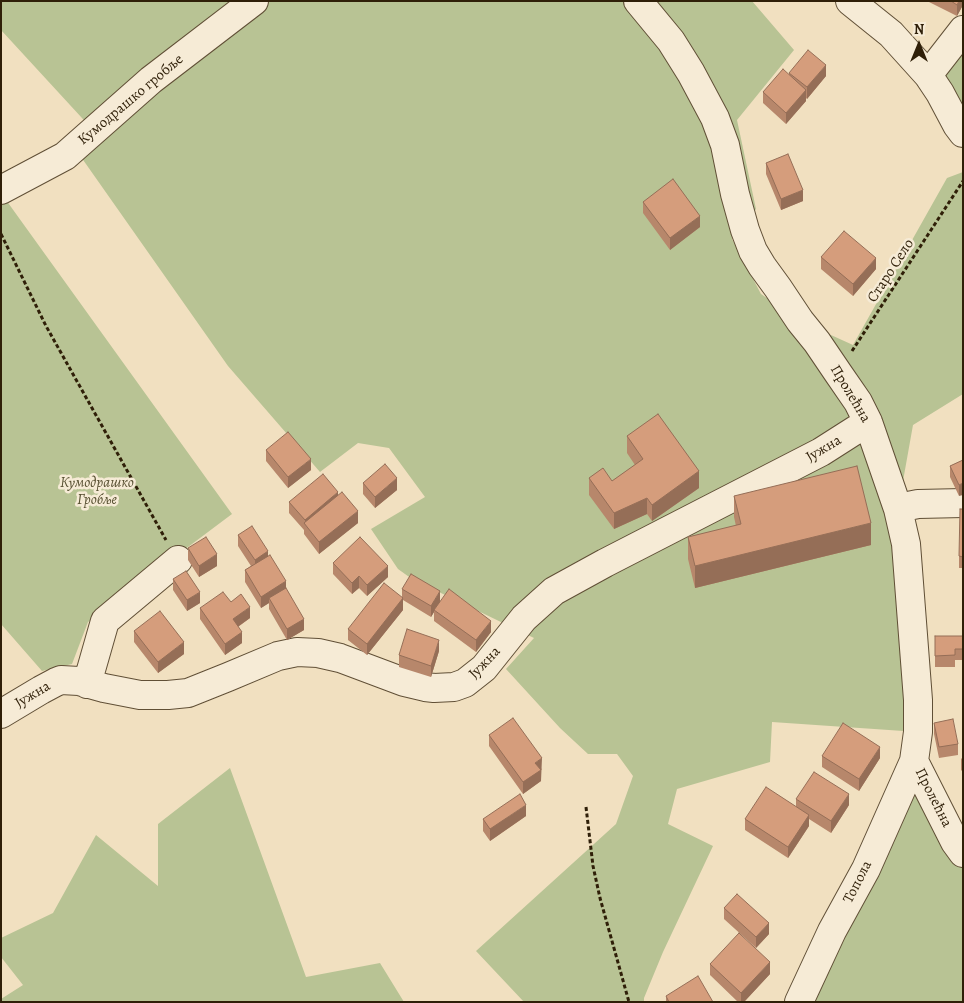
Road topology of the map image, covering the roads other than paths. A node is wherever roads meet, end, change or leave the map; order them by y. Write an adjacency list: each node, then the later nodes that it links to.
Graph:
1 (254, 1): 7 (street, Кумодрашко гробље)
2 (638, 1): 8 (street, Пролећна)
3 (850, 1): 5 (street)
4 (963, 30): 5 (street)
5 (928, 75): 6 (street)
6 (963, 133)
7 (1, 190)
8 (868, 422): 10 (street, Пролећна); 12 (street, Јужна)
9 (963, 503): 10 (street)
10 (898, 509): 14 (street, Пролећна)
11 (178, 560): 12 (street)
12 (87, 684): 13 (street, Јужна)
13 (1, 714)
14 (914, 761): 15 (street, Пролећна); 16 (street, Топола)
15 (963, 853)
16 (799, 1002)

